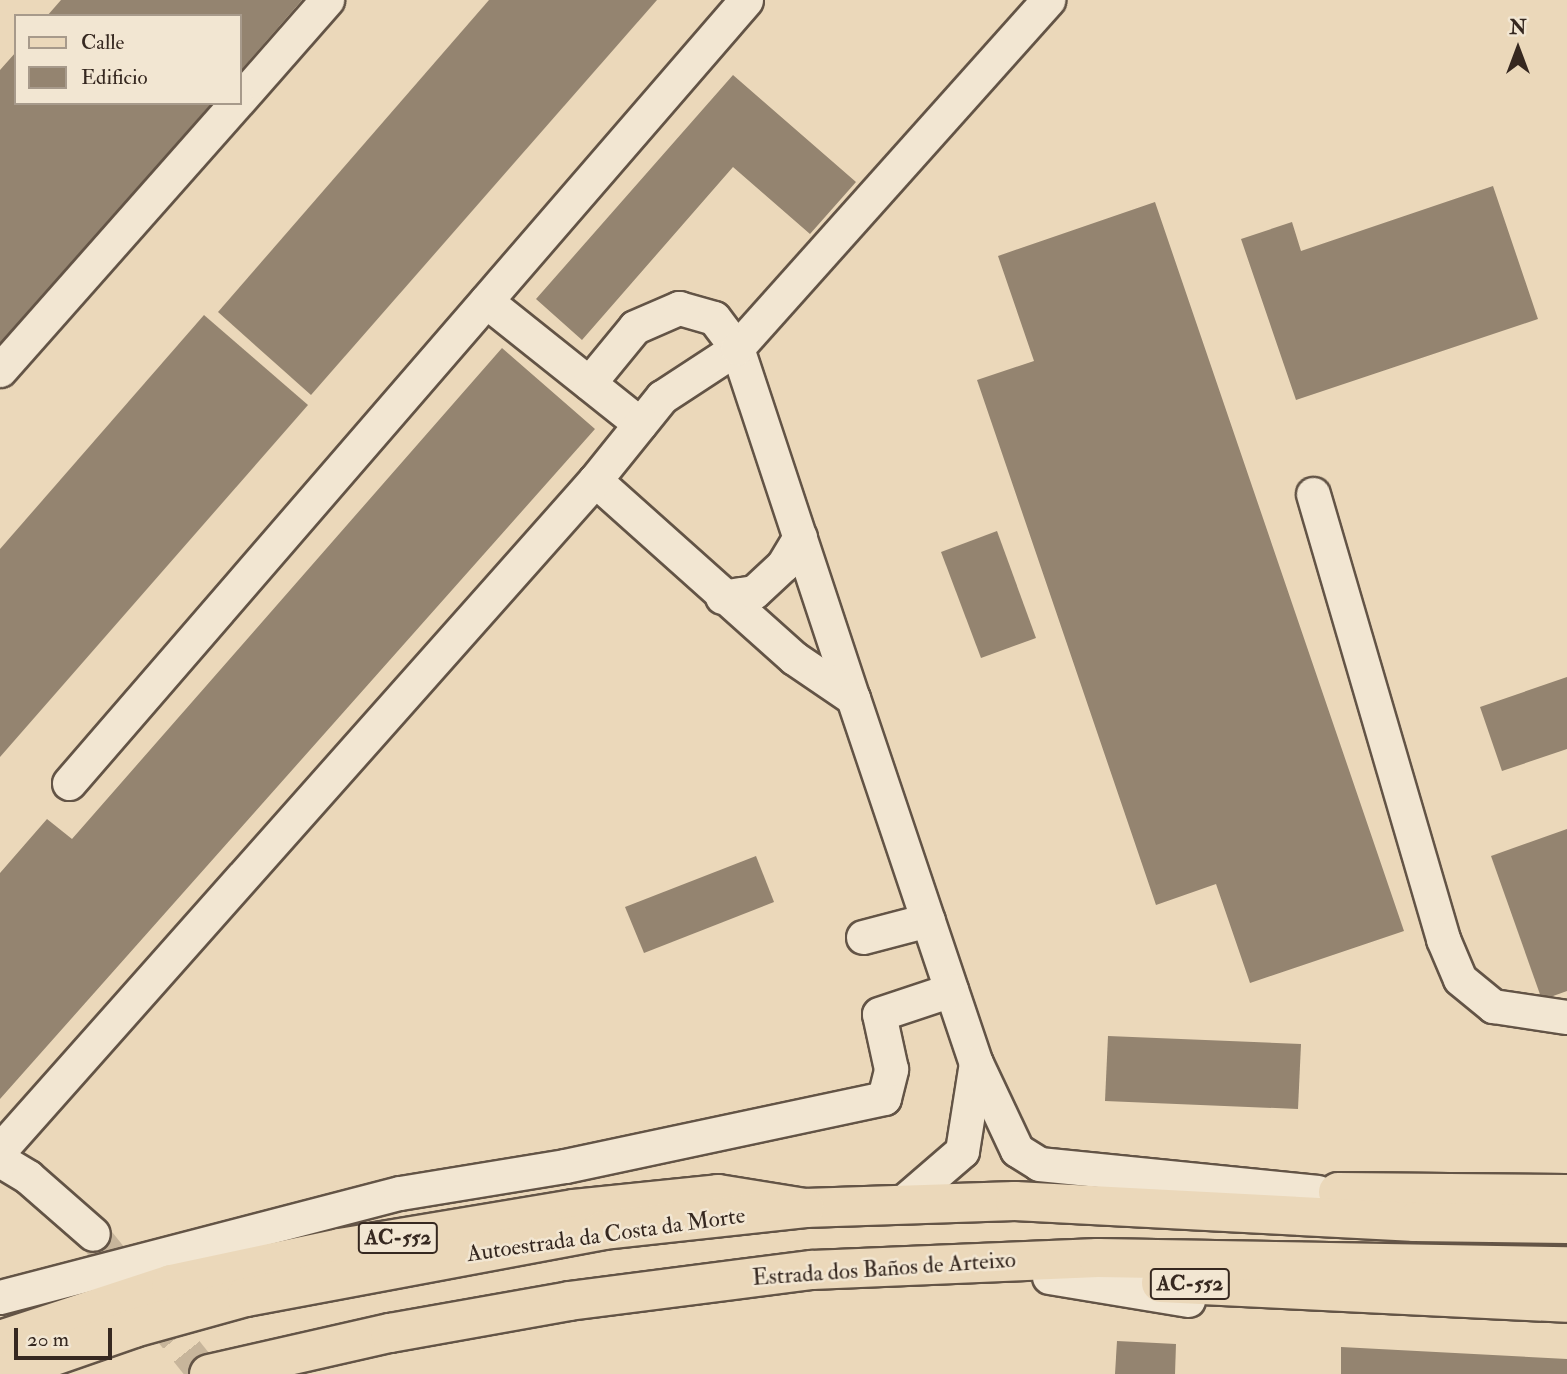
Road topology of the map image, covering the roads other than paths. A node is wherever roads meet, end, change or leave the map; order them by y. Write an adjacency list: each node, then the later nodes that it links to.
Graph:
1 (327, 0): 4 (lane)
2 (746, 0): 6 (lane)
3 (1048, 0): 7 (lane)
4 (242, 97)
5 (234, 105): 8 (lane)
6 (486, 302): 9 (lane); 16 (lane)
7 (737, 348): 9 (lane); 10 (lane); 13 (lane)
8 (0, 370)
9 (589, 383): 10 (lane)
10 (640, 424): 11 (lane)
11 (595, 480): 14 (lane); 22 (lane)
12 (1313, 494): 20 (lane)
13 (800, 537): 14 (lane); 15 (lane)
14 (722, 597): 15 (lane)
15 (853, 698): 17 (lane)
16 (69, 783)
17 (928, 920): 18 (lane); 19 (lane)
18 (863, 937)
19 (951, 990): 21 (lane); 33 (lane)
20 (1567, 1017)
21 (976, 1063): 24 (lane); 27 (lane)
22 (0, 1150)
23 (0, 1160): 30 (lane)
24 (1318, 1192): 25 (main road, AC-552); 26 (main road, AC-552)
25 (1567, 1194)
26 (1015, 1201): 27 (main road, AC-552); 29 (main road, AC-552)
27 (903, 1202): 28 (main road, AC-552)
28 (805, 1208): 35 (main road, AC-552); 36 (main road, Autoestrada da Costa da Morte)
29 (1567, 1224)
30 (93, 1234)
31 (1567, 1266): 32 (main road, Estrada dos Baños de Arteixo / AC-552)
32 (812, 1270): 34 (main road, AC-552); 37 (main road, Estrada dos Baños de Arteixo / AC-552)
33 (0, 1297)
34 (1567, 1303)
35 (0, 1340)
36 (2, 1374)
37 (209, 1374)

